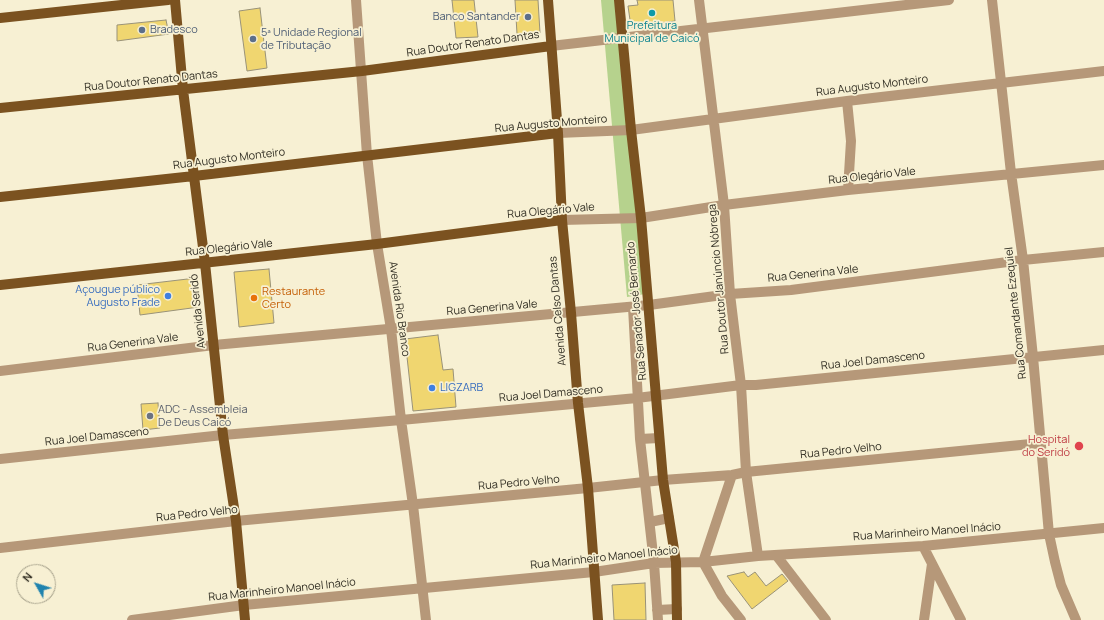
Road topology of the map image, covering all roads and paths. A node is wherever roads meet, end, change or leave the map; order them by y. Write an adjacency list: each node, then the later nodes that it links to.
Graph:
1 (168, 0): 10 (main road)
2 (175, 0): 17 (main road, Avenida Seridó)
3 (356, 0): 14 (street, Avenida Rio Branco)
4 (548, 0): 13 (main road, Avenida Celso Dantas)
5 (619, 0): 12 (main road, Rua Senador José Bernardo)
6 (698, 0): 11 (street, Rua Doutor Janúncio Nóbrega)
7 (948, 0): 9 (street, Rua Doutor Renato Dantas)
8 (992, 0): 16 (street, Rua Comandante Ezequiel)
9 (877, 4): 11 (street, Rua Doutor Renato Dantas)
10 (0, 18)
11 (703, 29): 12 (street, Rua Doutor Renato Dantas); 20 (street, Rua Doutor Janúncio Nóbrega)
12 (622, 37): 13 (street, Rua Doutor Renato Dantas); 21 (main road, Rua Senador José Bernardo)
13 (551, 46): 14 (main road, Rua Doutor Renato Dantas); 22 (main road, Avenida Celso Dantas)
14 (362, 71): 17 (main road, Rua Doutor Renato Dantas); 23 (street, Avenida Rio Branco)
15 (1104, 71): 16 (street, Rua Augusto Monteiro)
16 (1001, 83): 18 (street, Rua Augusto Monteiro); 25 (street, Rua Comandante Ezequiel)
17 (183, 90): 19 (main road, Rua Doutor Renato Dantas); 26 (main road, Avenida Seridó)
18 (846, 101): 20 (street, Rua Augusto Monteiro); 27 (street)
19 (0, 108)
20 (713, 119): 21 (street, Rua Augusto Monteiro); 29 (street, Rua Doutor Janúncio Nóbrega)
21 (631, 130): 22 (street, Rua Augusto Monteiro); 30 (main road, Rua Senador José Bernardo)
22 (558, 133): 23 (main road, Rua Augusto Monteiro); 31 (main road, Avenida Celso Dantas)
23 (367, 155): 26 (main road, Rua Augusto Monteiro); 32 (street, Avenida Rio Branco)
24 (1104, 165): 25 (street, Rua Olegário Vale)
25 (1011, 173): 27 (street, Rua Olegário Vale); 34 (street, Rua Comandante Ezequiel)
26 (194, 176): 28 (main road, Rua Augusto Monteiro); 35 (main road, Avenida Seridó)
27 (848, 190): 29 (street, Rua Olegário Vale)
28 (0, 197)
29 (724, 205): 30 (street, Rua Olegário Vale); 37 (street, Rua Doutor Janúncio Nóbrega)
30 (641, 218): 31 (street, Rua Olegário Vale); 38 (main road, Rua Senador José Bernardo)
31 (562, 220): 32 (main road, Rua Olegário Vale); 40 (main road, Avenida Celso Dantas)
32 (378, 244): 35 (main road, Rua Olegário Vale); 41 (street, Avenida Rio Branco)
33 (1104, 252): 34 (street, Rua Generina Vale)
34 (1023, 260): 37 (street, Rua Generina Vale); 46 (street, Rua Comandante Ezequiel)
35 (205, 263): 36 (main road, Rua Olegário Vale); 42 (main road, Avenida Seridó)
36 (0, 285)
37 (730, 294): 38 (street, Rua Generina Vale); 48 (street, Rua Doutor Janúncio Nóbrega)
38 (649, 305): 39 (street, Rua Generina Vale); 44 (main road, Rua Senador José Bernardo)
39 (633, 307): 40 (street, Rua Generina Vale); 45 (street, Rua Senador José Bernardo)
40 (571, 313): 41 (street, Rua Generina Vale); 51 (main road, Avenida Celso Dantas)
41 (392, 329): 42 (street, Rua Generina Vale); 52 (street, Avenida Rio Branco)
42 (214, 345): 47 (street, Rua Generina Vale); 53 (main road, Avenida Seridó)
43 (1104, 350): 46 (street, Rua Joel Damasceno)
44 (652, 352): 45 (street); 49 (main road, Rua Senador José Bernardo)
45 (637, 353): 50 (street, Rua Senador José Bernardo)
46 (1033, 357): 48 (street, Rua Joel Damasceno); 56 (street, Rua Comandante Ezequiel)
47 (0, 371)
48 (741, 385): 49 (street, Rua Joel Damasceno); 58 (street, Rua Doutor Janúncio Nóbrega)
49 (656, 396): 50 (street, Rua Joel Damasceno); 54 (main road, Rua Senador José Bernardo)
50 (638, 398): 51 (street, Rua Joel Damasceno); 55 (street, Rua Senador José Bernardo)
51 (578, 403): 52 (street, Rua Joel Damasceno); 62 (main road, Avenida Celso Dantas)
52 (401, 420): 53 (street, Rua Joel Damasceno); 63 (street, Avenida Rio Branco)
53 (224, 435): 57 (street, Rua Joel Damasceno); 65 (main road, Avenida Seridó)
54 (660, 438): 55 (street); 60 (main road, Rua Senador José Bernardo)
55 (640, 439): 61 (street, Rua Senador José Bernardo)
56 (1041, 443): 58 (street, Rua Pedro Velho); 68 (street, Rua Comandante Ezequiel)
57 (0, 459)
58 (746, 472): 59 (street, Rua Pedro Velho); 72 (street, Rua Doutor Janúncio Nóbrega)
59 (732, 475): 60 (street, Rua Pedro Velho); 74 (street)
60 (664, 480): 61 (street, Rua Pedro Velho); 64 (main road, Rua Senador José Bernardo)
61 (644, 482): 62 (street, Rua Pedro Velho); 66 (street, Rua Senador José Bernardo)
62 (588, 488): 63 (street, Rua Pedro Velho); 77 (main road, Avenida Celso Dantas)
63 (413, 505): 65 (street, Rua Pedro Velho); 78 (street, Avenida Rio Branco)
64 (669, 518): 66 (street); 73 (main road, Rua Senador José Bernardo)
65 (236, 521): 70 (street, Rua Pedro Velho); 79 (main road, Avenida Seridó)
66 (650, 522): 75 (street, Rua Senador José Bernardo)
67 (1104, 528): 68 (street, Rua Marinheiro Manoel Inácio)
68 (1049, 534): 69 (street, Rua Marinheiro Manoel Inácio); 92 (street, Rua Comandante Ezequiel)
69 (923, 546): 71 (street, Rua Marinheiro Manoel Inácio); 76 (street)
70 (0, 548)
71 (776, 555): 72 (street, Rua Marinheiro Manoel Inácio); 89 (street)
72 (758, 556): 74 (street, Rua Marinheiro Manoel Inácio)
73 (676, 562): 74 (street, Rua Marinheiro Manoel Inácio); 75 (street, Rua Marinheiro Manoel Inácio); 80 (main road, Rua Senador José Bernardo)
74 (703, 562): 88 (street)
75 (654, 563): 77 (street, Rua Marinheiro Manoel Inácio); 81 (street, Rua Senador José Bernardo)
76 (932, 564): 90 (street); 91 (street)
77 (594, 572): 78 (street, Rua Marinheiro Manoel Inácio); 86 (main road, Avenida Celso Dantas)
78 (422, 589): 79 (street, Rua Marinheiro Manoel Inácio); 85 (street, Avenida Rio Branco)
79 (244, 605): 82 (street, Rua Marinheiro Manoel Inácio); 84 (main road, Avenida Seridó)
80 (677, 609): 81 (street); 87 (main road, Rua Senador José Bernardo)
81 (657, 615)
82 (143, 619): 83 (street, Rua Marinheiro Manoel Inácio)
83 (132, 620)
84 (245, 620)
85 (426, 620)
86 (598, 620)
87 (678, 620)
88 (741, 620)
89 (826, 620)
90 (924, 620)
91 (962, 620)
92 (1076, 620)

